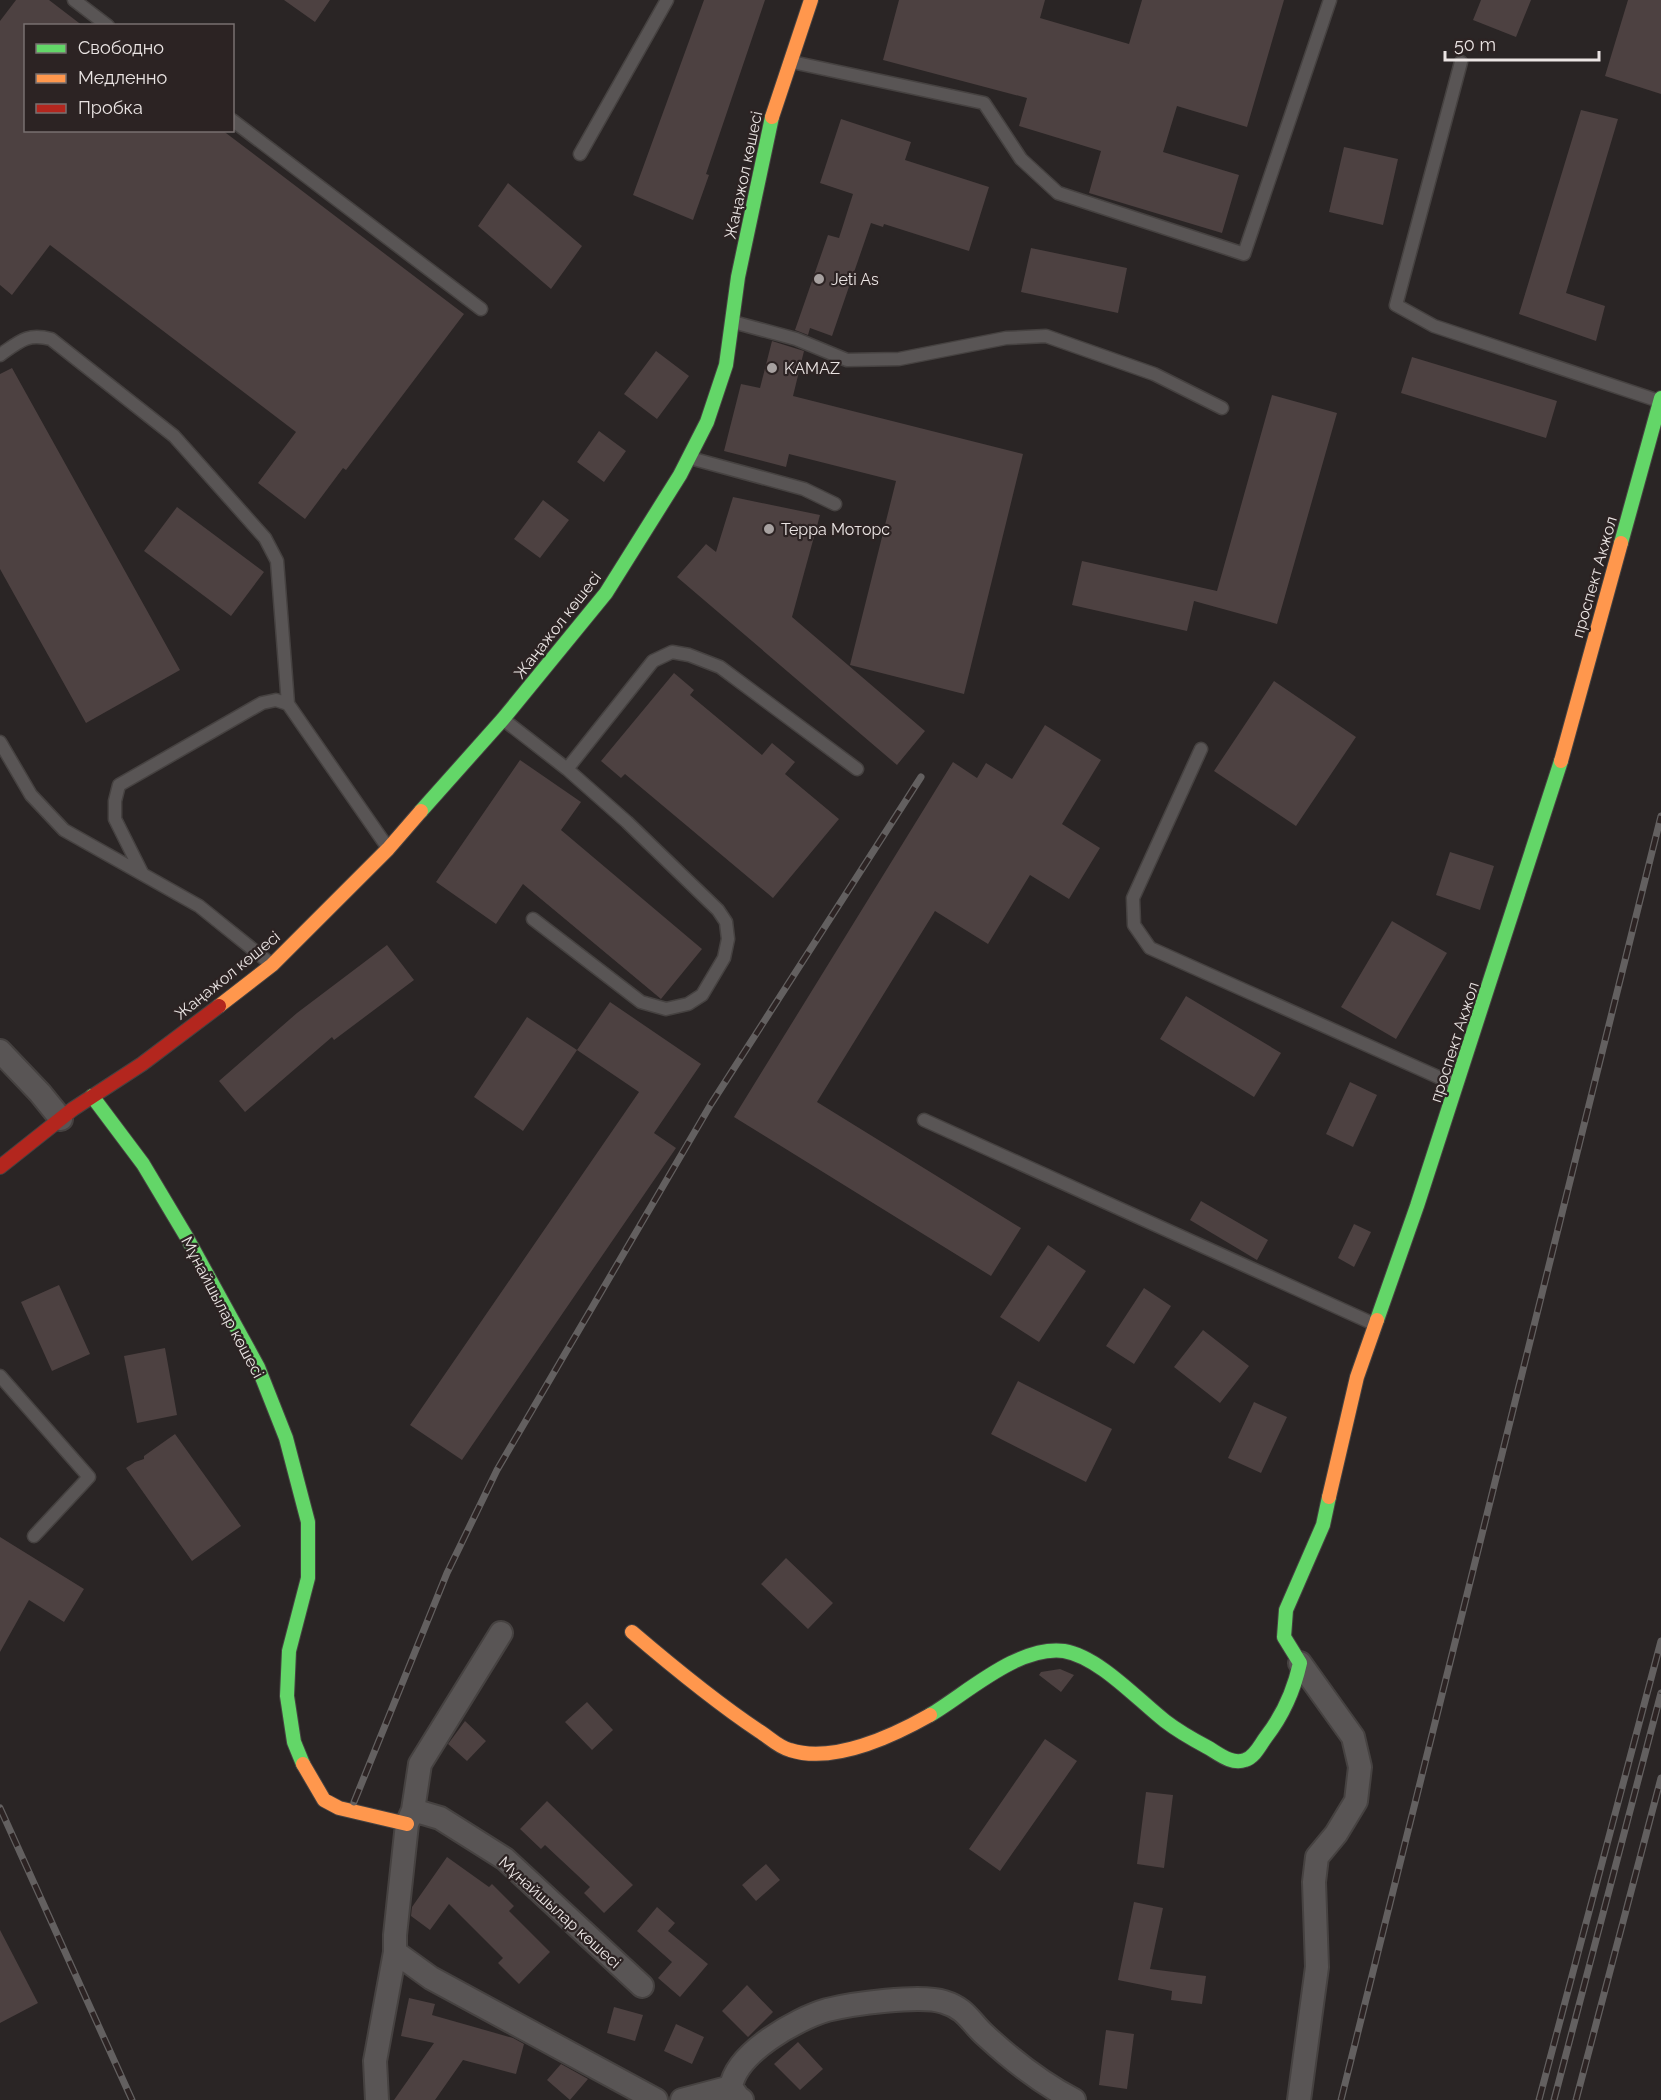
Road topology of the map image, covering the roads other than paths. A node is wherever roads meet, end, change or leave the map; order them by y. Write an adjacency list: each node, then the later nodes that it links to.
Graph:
1 (74, 0): 5 (lane)
2 (667, 0): 9 (lane)
3 (812, 0): 6 (street, Жаңажол көшесі)
4 (1330, 0): 6 (lane)
5 (105, 24)
6 (791, 62): 11 (street, Жаңажол көшесі)
7 (1461, 62): 13 (lane)
8 (234, 122): 10 (lane)
9 (580, 154)
10 (481, 309)
11 (732, 322): 14 (lane); 15 (street, Жаңажол көшесі)
12 (0, 355): 17 (lane)
13 (1660, 400): 28 (street, проспект Акжол)
14 (1222, 408)
15 (689, 457): 16 (lane); 18 (street, Жаңажол көшесі)
16 (835, 504)
17 (288, 704): 23 (lane); 24 (lane)
18 (503, 719): 21 (lane); 23 (street, Жаңажол көшесі)
19 (0, 742): 24 (lane)
20 (1201, 749): 28 (lane)
21 (567, 769): 22 (lane); 25 (lane)
22 (857, 769)
23 (388, 849): 26 (street, Жаңажол көшесі)
24 (142, 873): 26 (lane)
25 (533, 919)
26 (272, 964): 29 (street, Жаңажол көшесі)
27 (0, 1051): 30 (street)
28 (1457, 1085): 33 (street, проспект Акжол)
29 (92, 1096): 30 (street, Жаңажол көшесі); 39 (street, Мұнайшылар көшесі)
30 (67, 1114): 32 (street, Жаңажол көшесі)
31 (924, 1120): 33 (lane)
32 (0, 1167)
33 (1375, 1325): 38 (street, проспект Акжол)
34 (0, 1377): 35 (lane)
35 (34, 1536)
36 (632, 1632): 38 (street)
37 (501, 1634): 39 (street)
38 (1300, 1663): 47 (street)
39 (410, 1817): 40 (street); 41 (street, Мұнайшылар көшесі)
40 (395, 1952): 43 (street); 44 (street)
41 (642, 1986)
42 (736, 2093): 45 (street); 46 (street)
43 (377, 2100)
44 (656, 2100)
45 (682, 2100)
46 (1074, 2100)
47 (1299, 2100)

